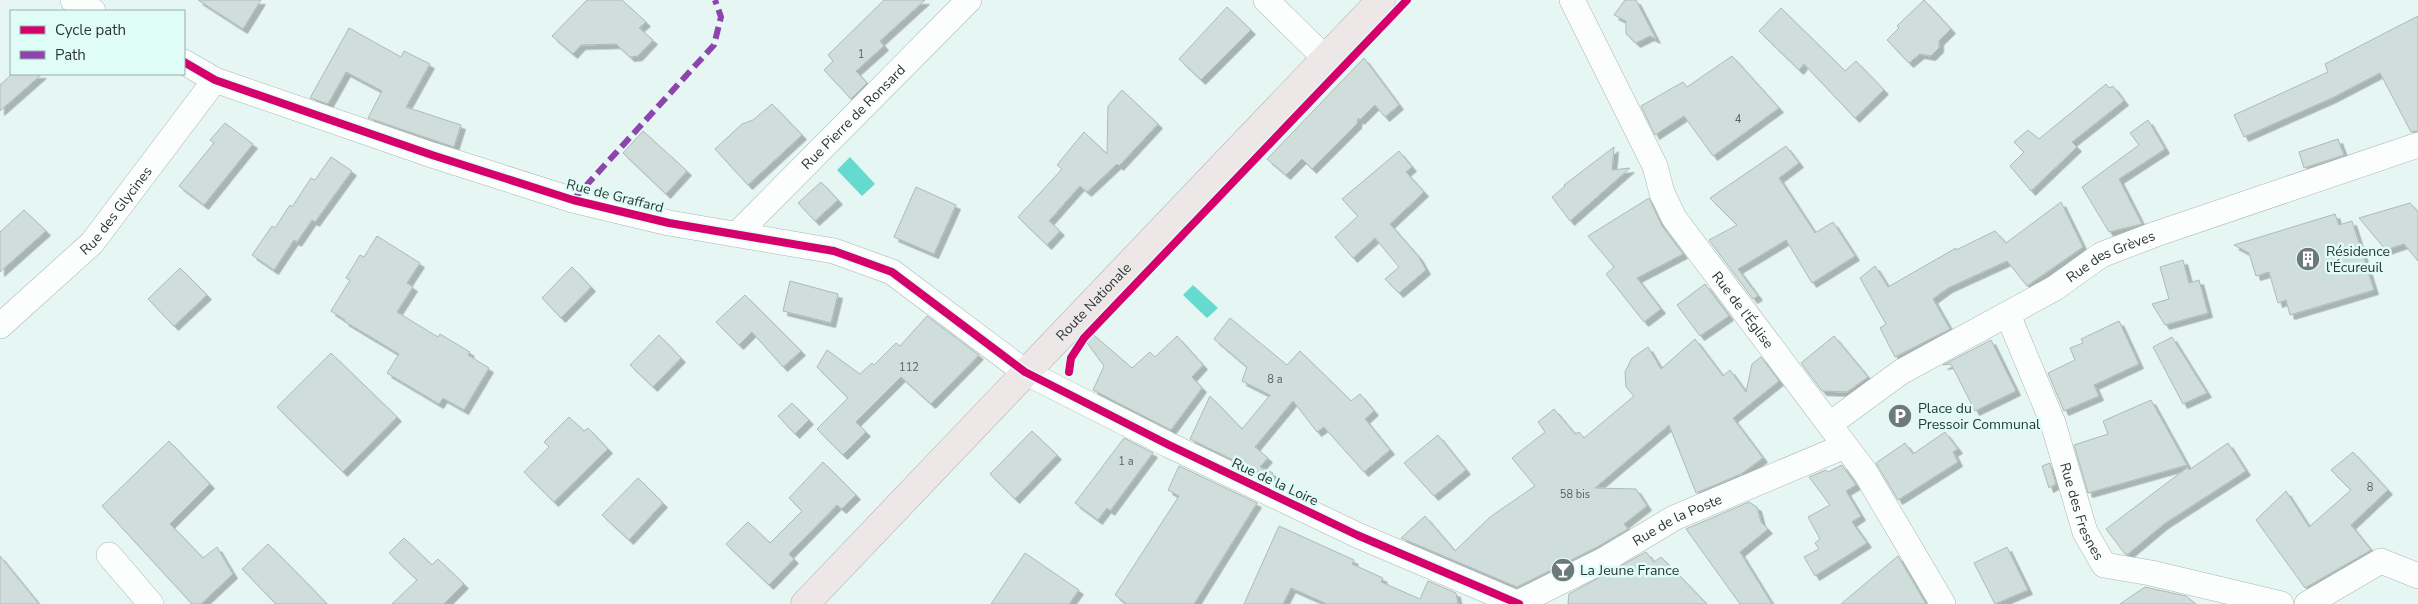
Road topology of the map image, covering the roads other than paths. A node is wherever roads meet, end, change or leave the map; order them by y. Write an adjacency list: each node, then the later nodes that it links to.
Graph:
1 (73, 0): 6 (street)
2 (969, 0): 11 (street, Rue Pierre de Ronsard)
3 (1266, 0): 7 (street)
4 (1381, 0): 7 (main road, Route Nationale)
5 (1572, 0): 15 (street, Rue de l'Église)
6 (91, 10)
7 (1325, 58): 14 (main road, Route Nationale)
8 (185, 63): 9 (street, Rue de Graffard)
9 (215, 80): 11 (street, Rue de Graffard); 13 (street, Rue des Glycines)
10 (2418, 145): 12 (street, Rue des Grèves)
11 (737, 234): 14 (street, Rue de Graffard)
12 (2008, 315): 15 (street, Rue des Grèves); 23 (street, Rue des Fresnes)
13 (0, 326)
14 (1025, 372): 20 (main road, Route Nationale); 21 (street, Rue de la Loire)
15 (1830, 424): 16 (street, Rue de l'Église)
16 (1845, 446): 21 (street, Rue de la Poste); 22 (street, Rue de l'Église)
17 (109, 555): 19 (street)
18 (2418, 576): 24 (street)
19 (151, 604)
20 (805, 604)
21 (1517, 604)
22 (1943, 604)
23 (2281, 604)
24 (2307, 604)

